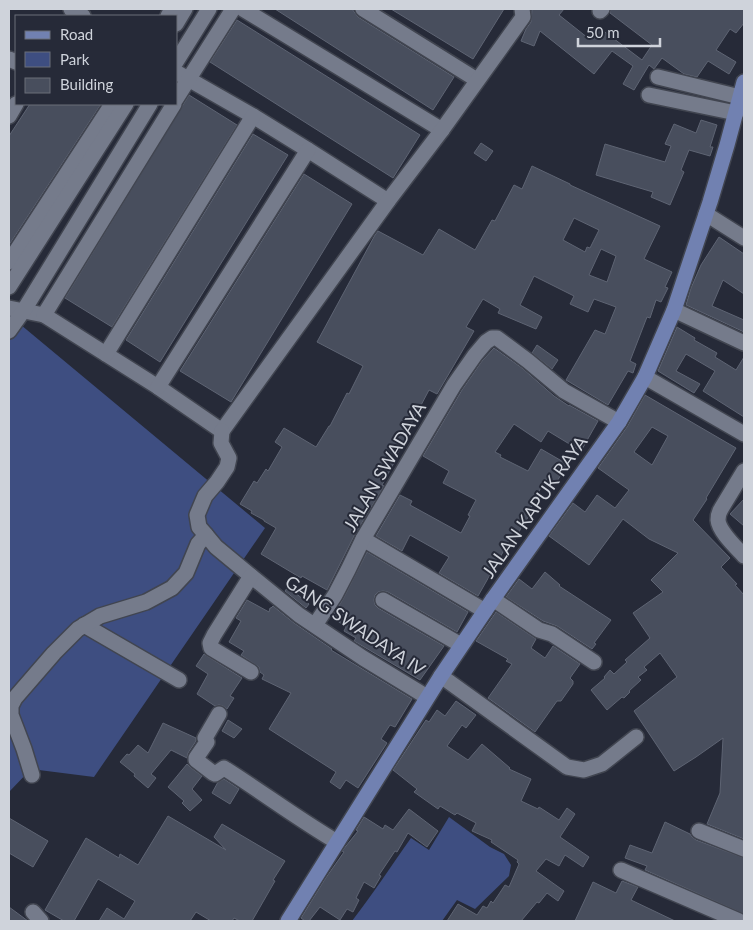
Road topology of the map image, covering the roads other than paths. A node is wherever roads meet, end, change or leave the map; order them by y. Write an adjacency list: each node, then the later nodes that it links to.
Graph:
1 (186, 9): 7 (street)
2 (209, 9): 8 (street)
3 (233, 9): 9 (street)
4 (243, 9): 24 (street)
5 (363, 9): 11 (street)
6 (522, 9): 11 (street)
7 (178, 21)
8 (178, 59)
9 (182, 76): 13 (street); 23 (street)
10 (658, 77): 15 (street)
11 (477, 80): 24 (street)
12 (744, 82): 15 (main road, JALAN KAPUK RAYA)
13 (178, 91)
14 (649, 95): 21 (street)
15 (740, 97): 21 (main road, JALAN KAPUK RAYA)
16 (15, 105): 22 (street)
17 (111, 105): 29 (street)
18 (125, 105): 30 (street)
19 (149, 105): 31 (street)
20 (173, 105): 33 (street)
21 (736, 113): 27 (main road, JALAN KAPUK RAYA)
22 (9, 116)
23 (253, 116): 25 (street); 36 (street)
24 (442, 130): 26 (street)
25 (308, 150): 26 (street); 38 (street)
26 (388, 202): 41 (street)
27 (706, 214): 28 (street); 32 (main road, JALAN KAPUK RAYA)
28 (744, 238)
29 (9, 262)
30 (9, 287)
31 (16, 309): 33 (street); 34 (street)
32 (674, 310): 35 (street); 37 (main road, JALAN KAPUK RAYA)
33 (44, 315): 36 (street)
34 (9, 332)
35 (744, 343)
36 (106, 354): 38 (street)
37 (646, 377): 39 (main road, JALAN KAPUK RAYA); 40 (street)
38 (158, 387): 41 (street)
39 (619, 422): 44 (street, JALAN SWADAYA); 48 (main road, JALAN KAPUK RAYA)
40 (744, 434)
41 (222, 437): 43 (street, GANG SWADAYA IV)
42 (744, 471): 45 (street)
43 (206, 535): 46 (street, GANG SWADAYA IV); 50 (street)
44 (363, 539): 48 (street); 49 (street, JALAN SWADAYA)
45 (744, 556)
46 (251, 576): 49 (street, GANG SWADAYA IV); 53 (street)
47 (383, 600): 51 (street)
48 (489, 605): 51 (main road, JALAN KAPUK RAYA); 52 (street)
49 (314, 624): 56 (street, GANG SWADAYA IV)
50 (84, 625): 55 (street); 59 (street)
51 (462, 645): 54 (main road, JALAN KAPUK RAYA)
52 (594, 662)
53 (251, 672)
54 (440, 676): 56 (main road, JALAN KAPUK RAYA); 58 (street)
55 (179, 680)
56 (428, 697): 61 (main road, JALAN KAPUK RAYA)
57 (219, 714): 61 (street)
58 (636, 737)
59 (32, 775)
60 (699, 831): 62 (street)
61 (337, 842): 64 (main road, JALAN KAPUK RAYA)
62 (744, 849)
63 (621, 870): 65 (street)
64 (288, 921)
65 (739, 921)

